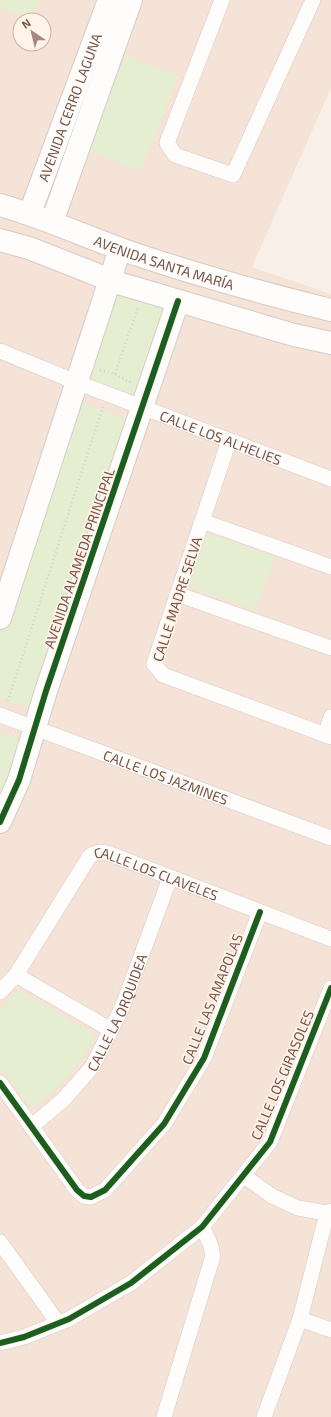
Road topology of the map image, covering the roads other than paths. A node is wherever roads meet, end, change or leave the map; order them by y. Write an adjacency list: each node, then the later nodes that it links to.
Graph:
1 (109, 0): 6 (street, AVENIDA CERRO LAGUNA)
2 (131, 0): 7 (street)
3 (222, 0): 4 (street)
4 (312, 0)
5 (0, 205): 6 (street, AVENIDA SANTA MARÍA)
6 (30, 213): 7 (street, AVENIDA SANTA MARÍA)
7 (52, 222): 9 (street, AVENIDA SANTA MARÍA)
8 (0, 240): 10 (street)
9 (120, 249): 10 (street); 12 (street, AVENIDA SANTA MARÍA)
10 (109, 280): 11 (street); 15 (street)
11 (178, 301): 13 (street); 16 (street, AVENIDA ALAMEDA PRINCIPAL)
12 (331, 310)
13 (331, 343)
14 (0, 351): 15 (street, CALLE LOS ALHELIES)
15 (76, 382): 16 (street, CALLE LOS ALHELIES); 22 (street)
16 (142, 408): 17 (street, CALLE LOS ALHELIES); 26 (street, AVENIDA ALAMEDA PRINCIPAL)
17 (229, 441): 18 (street, CALLE LOS ALHELIES); 19 (street, CALLE MADRE SELVA)
18 (331, 479)
19 (202, 521): 20 (street); 21 (street, CALLE MADRE SELVA)
20 (331, 567)
21 (177, 594): 23 (street); 27 (street, CALLE MADRE SELVA)
22 (0, 618)
23 (331, 648)
24 (0, 715): 26 (street, CALLE LOS JAZMINES)
25 (331, 717): 27 (street)
26 (35, 728): 28 (street, AVENIDA ALAMEDA PRINCIPAL); 29 (street, CALLE LOS JAZMINES)
27 (328, 736)
28 (0, 822)
29 (331, 838)
30 (170, 878): 31 (street, CALLE LOS CLAVELES); 33 (street, CALLE LOS CLAVELES); 36 (street, CALLE LA ORQUIDEA)
31 (260, 912): 32 (street, CALLE LOS CLAVELES); 38 (street, CALLE LAS AMAPOLAS)
32 (331, 939)
33 (16, 975): 35 (street, CALLE LOS CLAVELES); 36 (street)
34 (331, 988): 39 (street, CALLE LOS GIRASOLES)
35 (0, 992)
36 (111, 1030): 38 (street, CALLE LA ORQUIDEA)
37 (0, 1083): 38 (street, CALLE LAS AMAPOLAS)
38 (31, 1127)
39 (244, 1176): 40 (street); 41 (street, CALLE LOS GIRASOLES)
40 (329, 1212): 43 (street)
41 (202, 1227): 44 (street, CALLE LOS GIRASOLES); 47 (street)
42 (0, 1242): 44 (street)
43 (300, 1319): 45 (street); 48 (street)
44 (58, 1323): 46 (street, CALLE LOS GIRASOLES)
45 (331, 1330)
46 (0, 1343)
47 (164, 1417)
48 (264, 1417)

